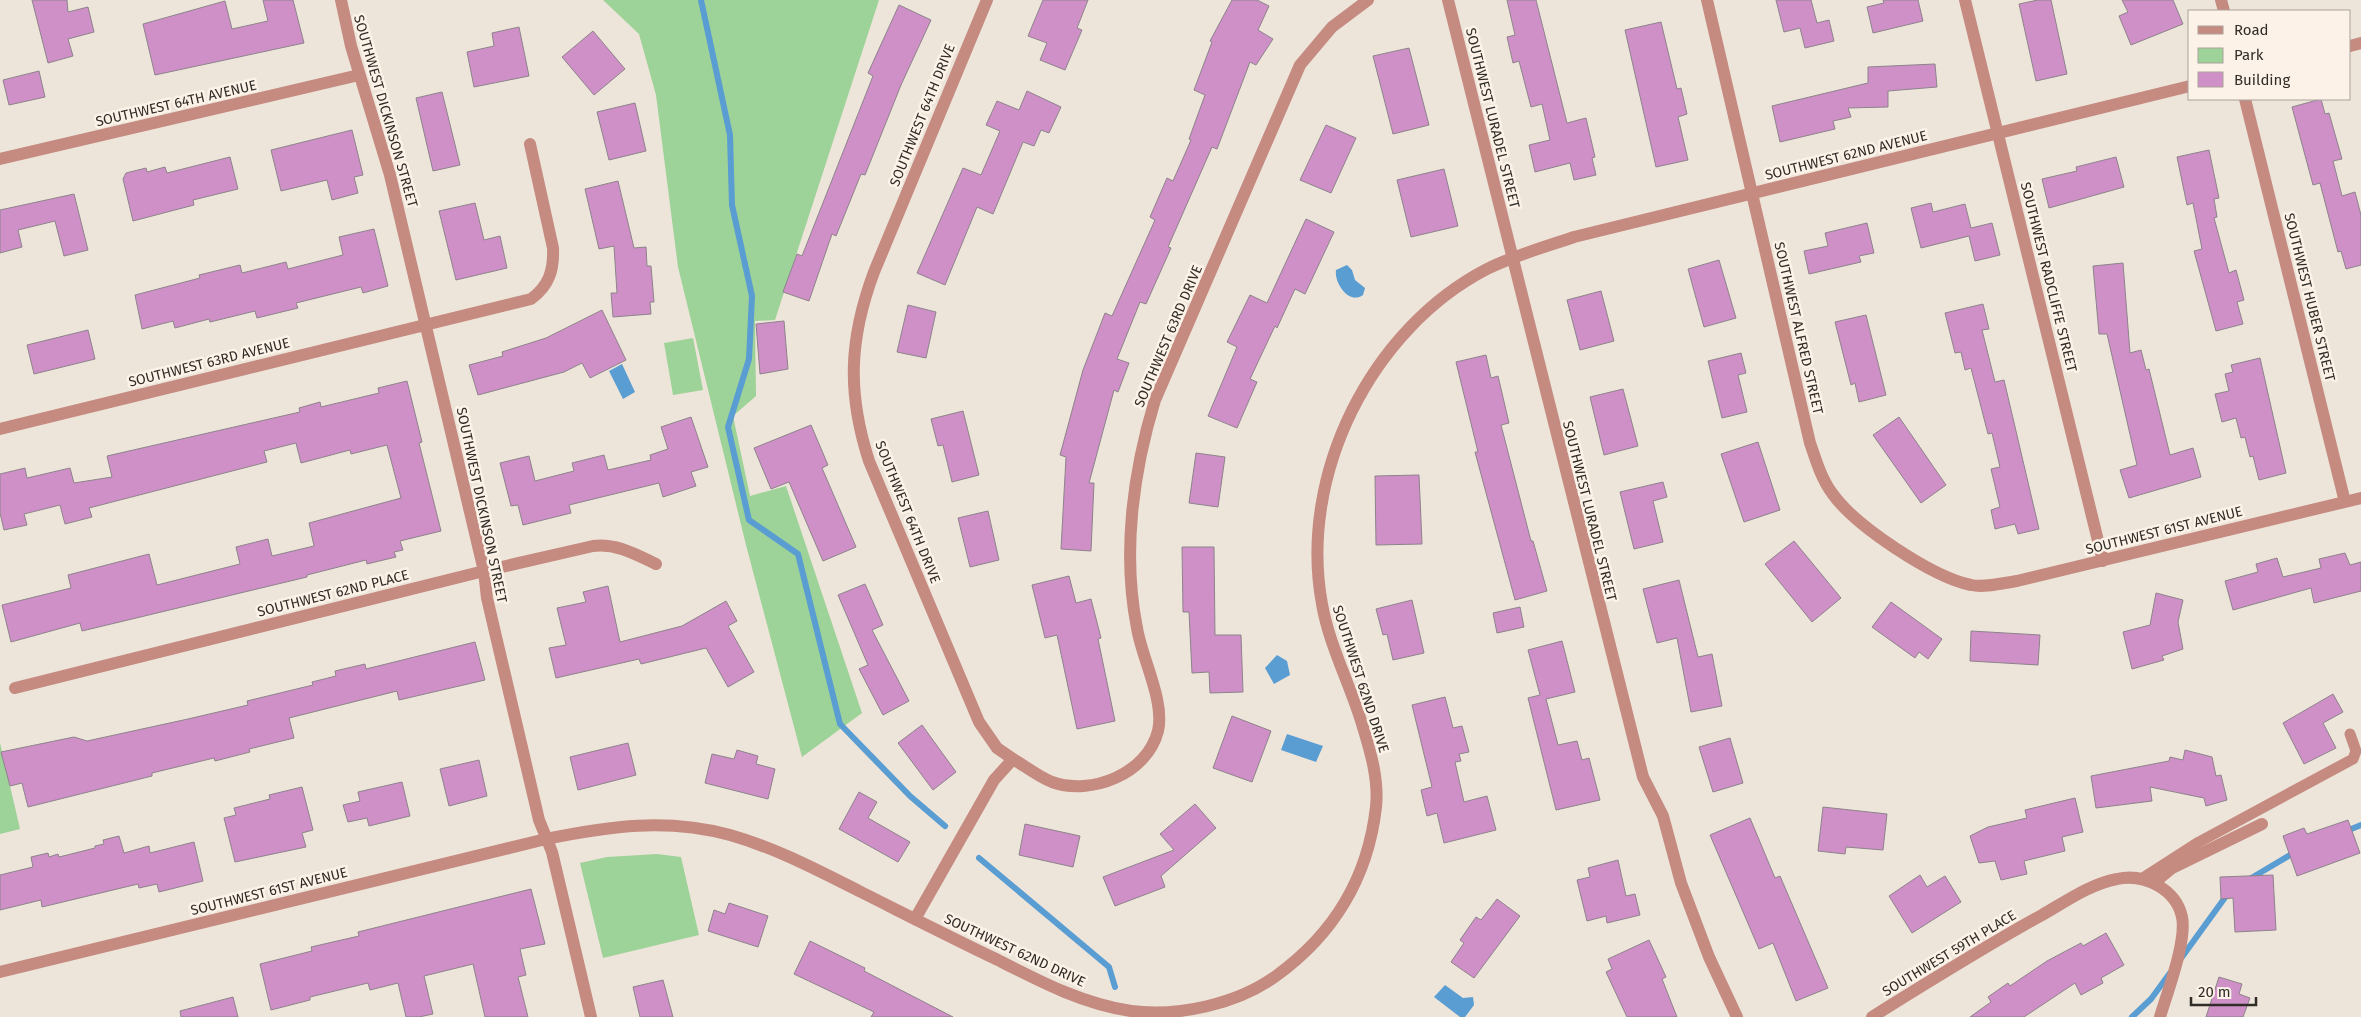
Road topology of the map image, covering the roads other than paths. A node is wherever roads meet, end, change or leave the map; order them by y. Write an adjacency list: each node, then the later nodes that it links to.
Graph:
1 (340, 0): 7 (street, SOUTHWEST DICKINSON STREET)
2 (987, 0): 25 (street, SOUTHWEST 64TH DRIVE)
3 (1368, 0): 25 (street, SOUTHWEST 63RD DRIVE)
4 (1448, 0): 14 (street, SOUTHWEST LURADEL STREET)
5 (1707, 0): 13 (street, SOUTHWEST ALFRED STREET)
6 (1965, 0): 10 (street, SOUTHWEST RADCLIFFE STREET)
7 (359, 75): 12 (street, SOUTHWEST 64TH AVENUE); 15 (street, SOUTHWEST DICKINSON STREET)
8 (2188, 86): 10 (street, SOUTHWEST 62ND AVENUE)
9 (2246, 100): 18 (street, SOUTHWEST HUBER STREET)
10 (1999, 132): 13 (street, SOUTHWEST 62ND AVENUE); 19 (street, SOUTHWEST RADCLIFFE STREET)
11 (530, 144): 15 (street, SOUTHWEST 63RD AVENUE)
12 (0, 159)
13 (1752, 194): 14 (street, SOUTHWEST 62ND AVENUE); 22 (street, SOUTHWEST ALFRED STREET)
14 (1512, 258): 31 (street, SOUTHWEST 62ND DRIVE); 33 (street, SOUTHWEST LURADEL STREET)
15 (426, 325): 16 (street, SOUTHWEST 63RD AVENUE); 21 (street, SOUTHWEST DICKINSON STREET)
16 (0, 429)
17 (2361, 498): 18 (street, SOUTHWEST 61ST AVENUE)
18 (2345, 502): 19 (street, SOUTHWEST 61ST AVENUE)
19 (2103, 561): 22 (street, SOUTHWEST 61ST AVENUE)
20 (656, 564): 21 (street, SOUTHWEST 62ND PLACE)
21 (484, 571): 23 (street, SOUTHWEST 62ND PLACE); 27 (street, SOUTHWEST DICKINSON STREET)
22 (1973, 586)
23 (15, 688)
24 (2350, 734): 28 (lane)
25 (1013, 758): 29 (street)
26 (2262, 824): 28 (street)
27 (546, 839): 29 (street, SOUTHWEST 62ND DRIVE); 30 (street, SOUTHWEST 61ST AVENUE); 32 (street, SOUTHWEST DICKINSON STREET)
28 (2148, 881): 34 (street, SOUTHWEST 59TH PLACE); 35 (street)
29 (916, 920): 31 (street, SOUTHWEST 62ND DRIVE)
30 (0, 972)
31 (1130, 1014)
32 (591, 1017)
33 (1737, 1017)
34 (1872, 1017)
35 (2160, 1017)

